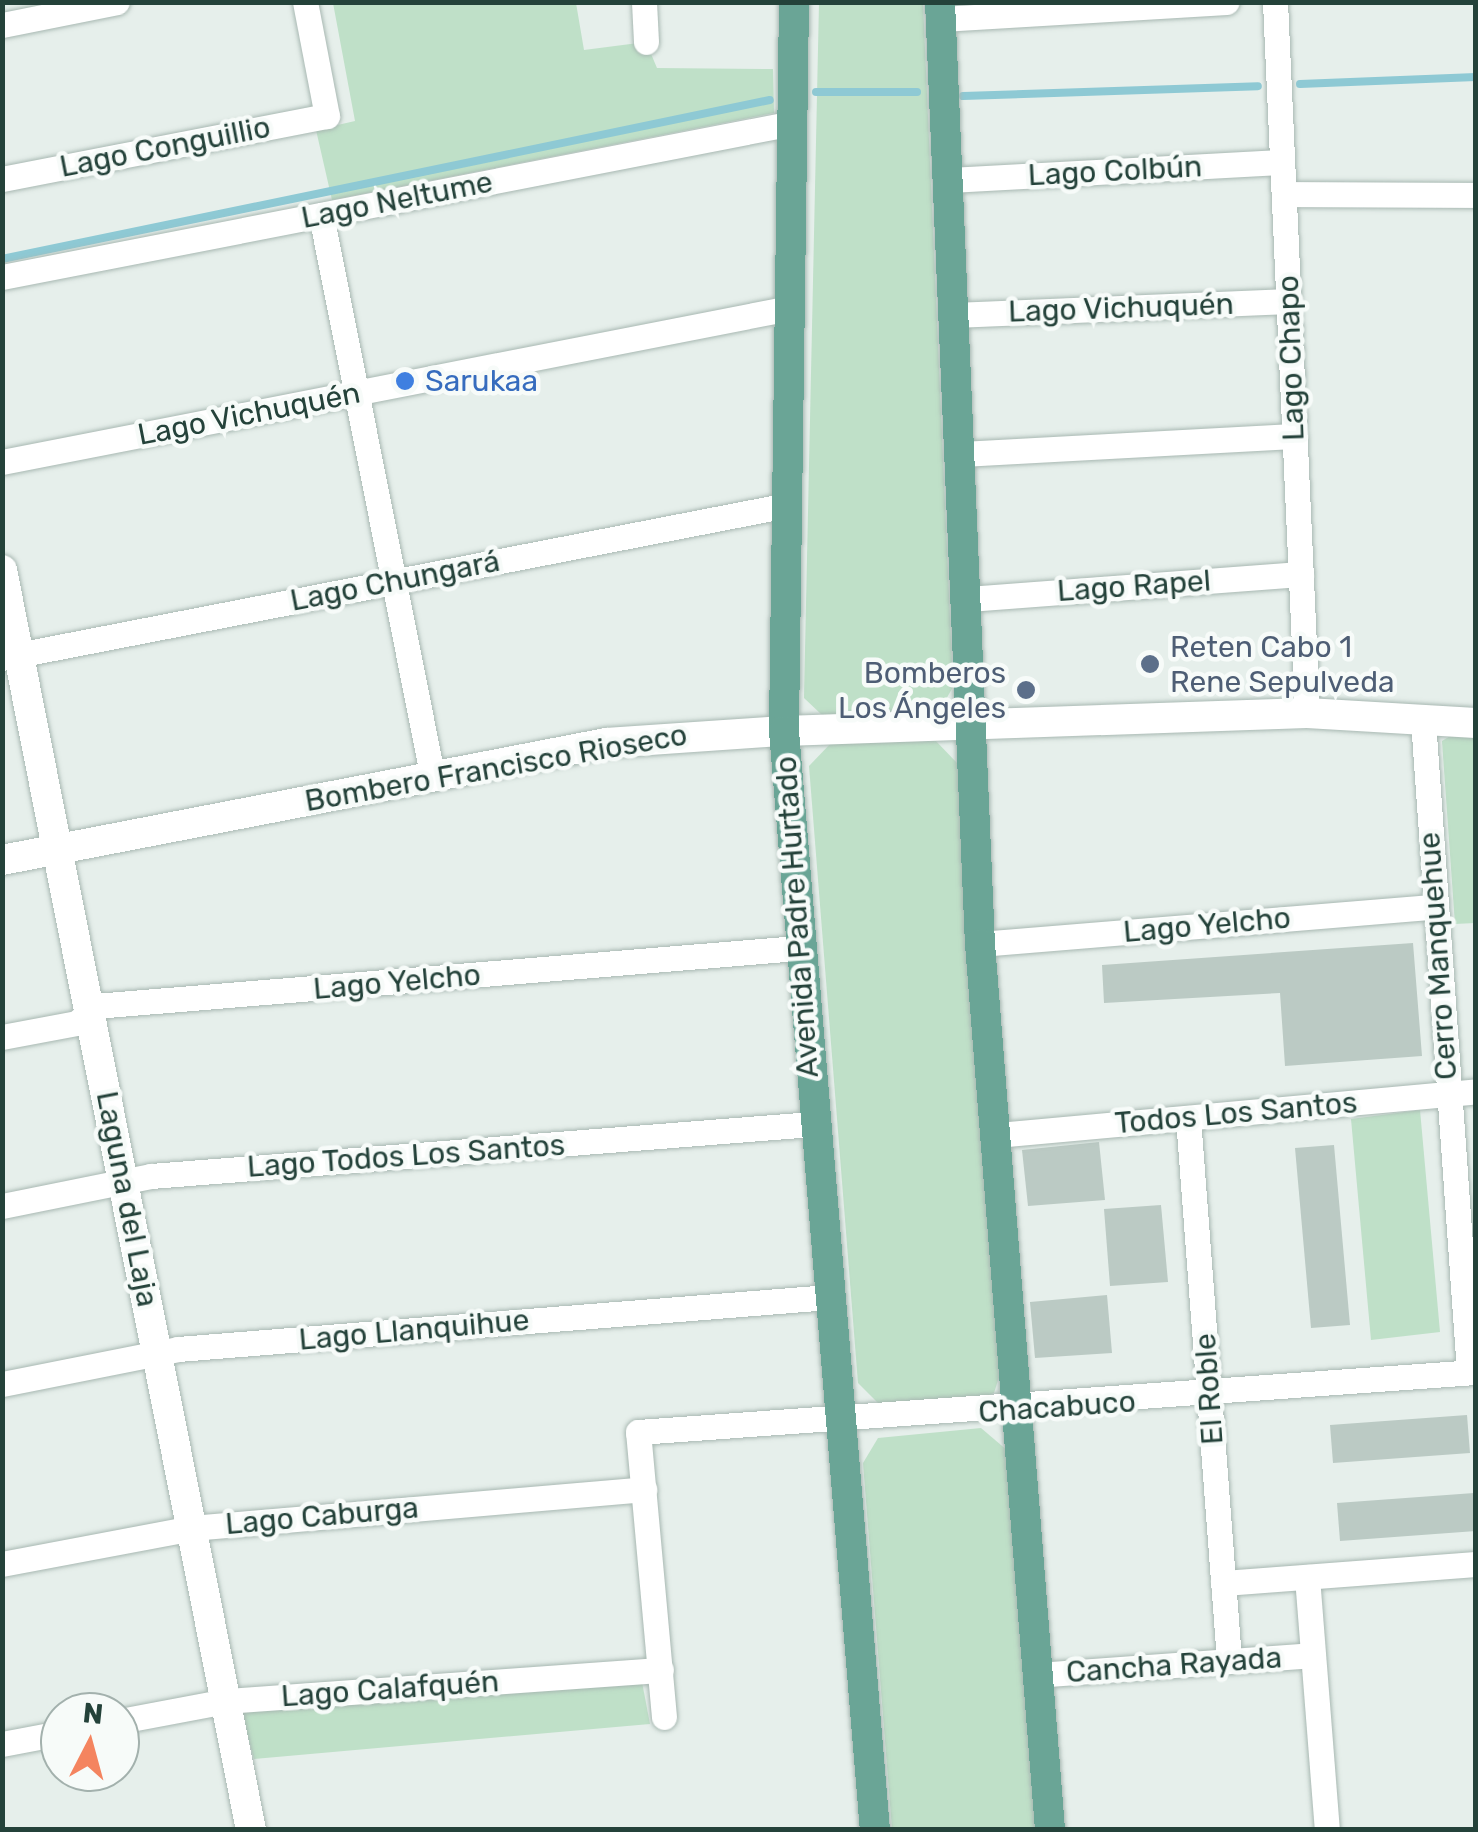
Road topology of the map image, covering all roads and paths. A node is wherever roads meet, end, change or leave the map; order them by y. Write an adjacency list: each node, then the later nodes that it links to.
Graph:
1 (118, 2): 8 (street)
2 (305, 2): 12 (street, Lago Conguillio)
3 (644, 2): 9 (street)
4 (794, 2): 10 (main road, Avenida Padre Hurtado)
5 (1226, 2): 7 (street)
6 (1275, 2): 11 (street, Lago Chapo)
7 (940, 11): 13 (main road)
8 (2, 25)
9 (646, 42)
10 (792, 123): 16 (street, Lago Neltume); 19 (main road, Avenida Padre Hurtado)
11 (1282, 162): 13 (street, Lago Colbún); 14 (street, Lago Chapo)
12 (2, 178)
13 (948, 180): 20 (main road)
14 (1285, 194): 15 (street); 18 (street, Lago Chapo)
15 (1476, 195)
16 (321, 215): 17 (street, Lago Neltume); 21 (street)
17 (2, 277)
18 (1289, 301): 20 (street, Lago Vichuquén); 22 (street, Lago Chapo)
19 (790, 308): 21 (street, Lago Vichuquén); 25 (main road, Avenida Padre Hurtado)
20 (954, 315): 23 (main road)
21 (356, 393): 24 (street, Lago Vichuquén); 28 (street)
22 (1294, 436): 23 (street); 27 (street, Lago Chapo)
23 (960, 454): 29 (main road)
24 (2, 462)
25 (788, 504): 28 (street, Lago Chungará); 35 (main road, Avenida Padre Hurtado)
26 (2, 570): 30 (street, Laguna del Laja)
27 (1301, 574): 29 (street, Lago Rapel); 31 (street, Lago Chapo)
28 (394, 582): 30 (street, Lago Chungará); 36 (street)
29 (967, 599): 34 (main road)
30 (11, 656): 37 (street, Laguna del Laja)
31 (1307, 713): 32 (street, Bombero Francisco Rioseco); 34 (street, Bombero Francisco Rioseco)
32 (1423, 720): 33 (street, Bombero Francisco Rioseco); 39 (street, Cerro Manquehue)
33 (1476, 723)
34 (972, 724): 35 (street, Bombero Francisco Rioseco); 40 (main road)
35 (784, 731): 36 (street, Bombero Francisco Rioseco); 41 (main road, Avenida Padre Hurtado)
36 (432, 774): 37 (street, Bombero Francisco Rioseco)
37 (58, 849): 38 (street, Bombero Francisco Rioseco); 42 (street, Laguna del Laja)
38 (2, 860)
39 (1434, 907): 40 (street, Lago Yelcho); 45 (street, Cerro Manquehue)
40 (980, 944): 48 (main road)
41 (798, 948): 42 (street, Lago Yelcho); 47 (main road, Avenida Padre Hurtado)
42 (90, 1012): 43 (street, Lago Yelcho); 49 (street, Laguna del Laja)
43 (2, 1037)
44 (1476, 1091): 45 (street, Todos Los Santos)
45 (1448, 1093): 46 (street, Todos Los Santos); 53 (street, Cerro Manquehue)
46 (1188, 1118): 48 (street, Todos Los Santos); 55 (street, El Roble)
47 (812, 1124): 49 (street, Lago Todos Los Santos); 51 (main road, Avenida Padre Hurtado)
48 (996, 1135): 56 (main road)
49 (123, 1181): 50 (street, Lago Todos Los Santos); 52 (street, Laguna del Laja)
50 (2, 1206)
51 (828, 1297): 52 (street, Lago Llanquihue); 57 (main road, Avenida Padre Hurtado)
52 (158, 1354): 54 (street, Lago Llanquihue); 59 (street, Laguna del Laja)
53 (1472, 1372): 55 (street, Chacabuco)
54 (2, 1384)
55 (1210, 1395): 56 (street, Chacabuco); 63 (street, El Roble)
56 (1018, 1410): 57 (street, Chacabuco); 67 (main road)
57 (840, 1420): 58 (street, Chacabuco); 74 (main road, Avenida Padre Hurtado)
58 (644, 1490): 59 (street, Lago Caburga); 66 (street)
59 (192, 1528): 60 (street, Lago Caburga); 68 (street, Laguna del Laja)
60 (2, 1564)
61 (1476, 1564): 62 (street)
62 (1307, 1576): 63 (street); 64 (street)
63 (1223, 1583): 65 (street, El Roble)
64 (1312, 1655): 65 (street, Cancha Rayada); 76 (street)
65 (1229, 1660): 67 (street, Cancha Rayada)
66 (661, 1670): 68 (street, Lago Calafquén); 69 (street)
67 (1036, 1676): 75 (main road)
68 (226, 1701): 70 (street, Lago Calafquén); 73 (street, Laguna del Laja)
69 (664, 1717)
70 (140, 1718)
71 (40, 1737): 72 (street)
72 (2, 1744)
73 (251, 1830)
74 (875, 1830)
75 (1050, 1830)
76 (1327, 1830)

